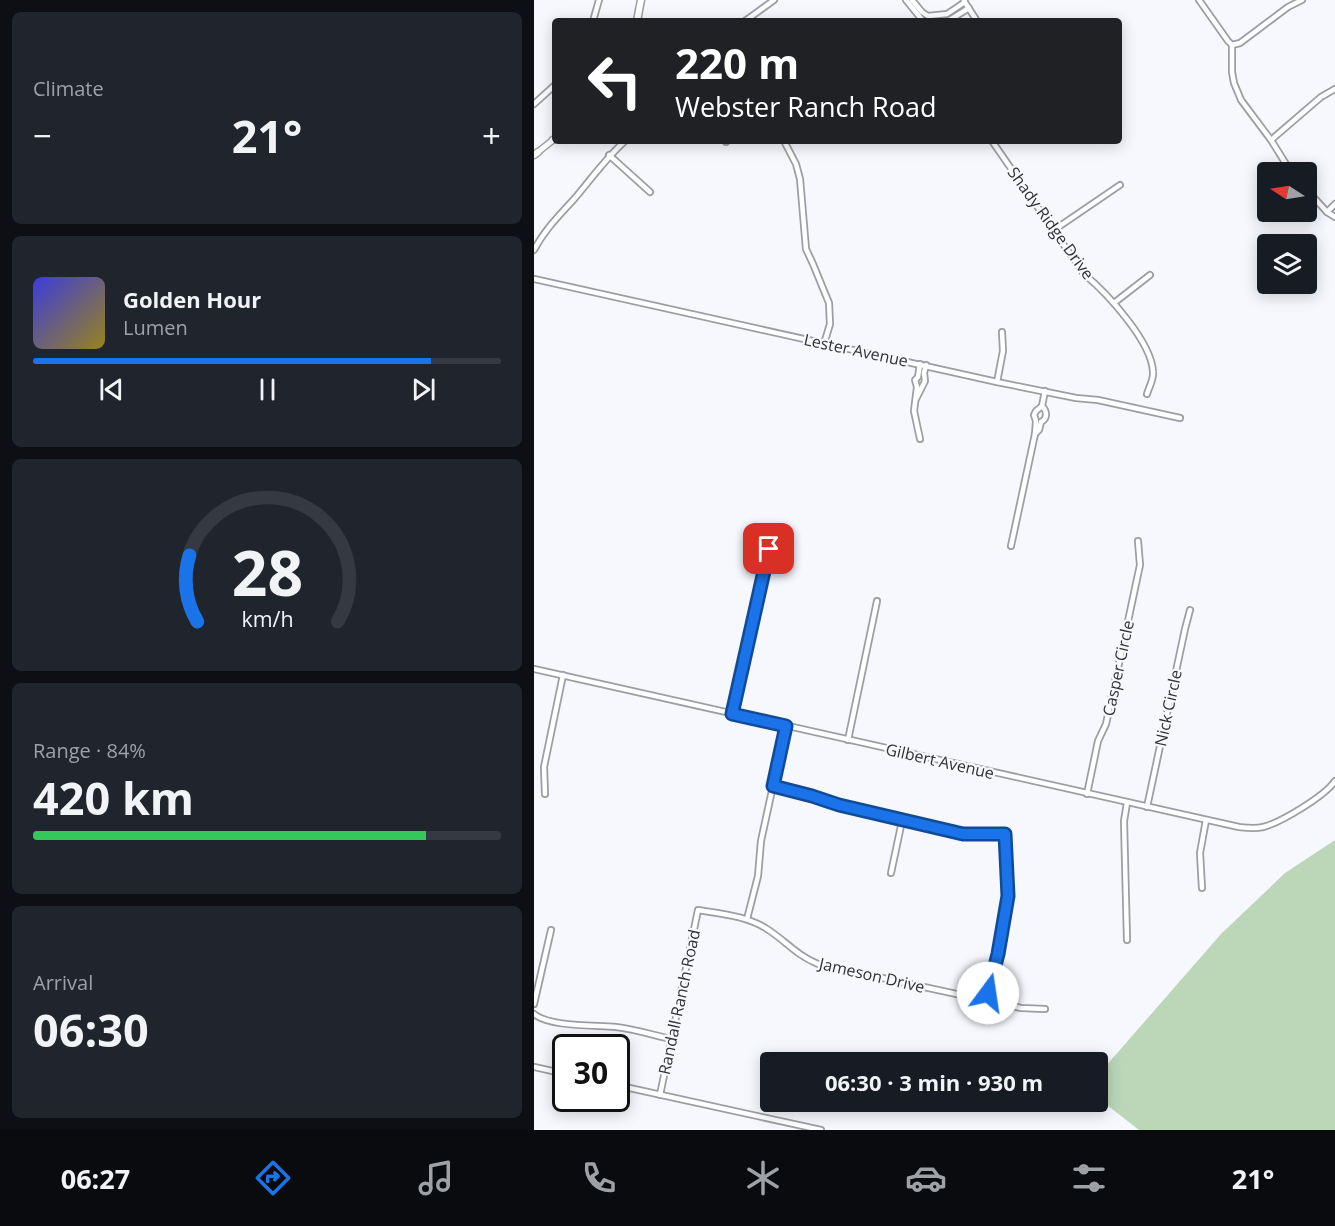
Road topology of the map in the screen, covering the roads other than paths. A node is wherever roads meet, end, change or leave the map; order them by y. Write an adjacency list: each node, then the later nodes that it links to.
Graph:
1 (599, 0): 10 (street)
2 (641, 0): 11 (main road)
3 (774, 0): 12 (street)
4 (906, 0): 13 (street)
5 (912, 0): 8 (street)
6 (1199, 0): 16 (street)
7 (1302, 0): 16 (street)
8 (965, 1): 9 (street)
9 (969, 8): 14 (street); 15 (street)
10 (594, 18)
11 (638, 18)
12 (749, 18)
13 (921, 18)
14 (953, 18)
15 (976, 18)
16 (1232, 45): 20 (street)
17 (552, 89): 19 (street)
18 (1335, 89): 20 (street)
19 (534, 104)
20 (1271, 140): 27 (street)
21 (552, 141): 25 (street)
22 (622, 144): 26 (street)
23 (786, 144): 40 (street)
24 (994, 144): 34 (street, Shady Ridge Drive)
25 (536, 153)
26 (609, 155): 29 (street); 35 (street)
27 (1285, 162)
28 (1120, 185): 34 (street)
29 (650, 192)
30 (1317, 200): 32 (street)
31 (1335, 204): 32 (street)
32 (1328, 212): 33 (street)
33 (1335, 217)
34 (1054, 230): 38 (street, Shady Ridge Drive)
35 (534, 250)
36 (1150, 275): 38 (street)
37 (534, 279): 40 (street, Lester Avenue)
38 (1114, 303): 44 (street, Shady Ridge Drive)
39 (1002, 332): 42 (street)
40 (824, 344): 41 (street, Lester Avenue)
41 (923, 364): 42 (street, Lester Avenue); 45 (street); 45 (street)
42 (997, 381): 43 (street, Lester Avenue)
43 (1046, 391): 46 (street); 47 (street, Lester Avenue)
44 (1147, 394)
45 (916, 399): 49 (street)
46 (1042, 406): 48 (street); 48 (street)
47 (1180, 418)
48 (1035, 434): 51 (street)
49 (920, 439)
50 (1138, 541): 63 (street, Casper Circle)
51 (1011, 546)
52 (769, 549): 57 (street)
53 (877, 601): 59 (street)
54 (1190, 610): 65 (street, Nick Circle)
55 (534, 669): 56 (street, Gilbert Avenue)
56 (563, 675): 57 (street, Gilbert Avenue); 62 (street)
57 (732, 714): 58 (street, Gilbert Avenue)
58 (786, 726): 59 (street, Gilbert Avenue); 61 (street)
59 (848, 740): 63 (street, Gilbert Avenue)
60 (1335, 781): 66 (street, Gilbert Avenue)
61 (773, 786): 67 (street); 71 (street)
62 (544, 794)
63 (1088, 794): 64 (street, Gilbert Avenue)
64 (1127, 802): 65 (street, Gilbert Avenue); 73 (street)
65 (1147, 807): 66 (street, Gilbert Avenue)
66 (1206, 820): 69 (street)
67 (902, 821): 68 (street); 74 (street)
68 (891, 873)
69 (1202, 888)
70 (698, 910): 71 (street, Jameson Drive); 78 (street, Randall Ranch Road)
71 (747, 919): 74 (street, Jameson Drive)
72 (551, 930): 75 (street)
73 (1127, 940)
74 (987, 1000): 76 (street, Jameson Drive)
75 (534, 1004)
76 (1045, 1009)
77 (534, 1014): 78 (street)
78 (671, 1039): 82 (street, Randall Ranch Road)
79 (534, 1066): 80 (street)
80 (552, 1070)
81 (630, 1088): 82 (street)
82 (660, 1095): 83 (street)
83 (821, 1130)

